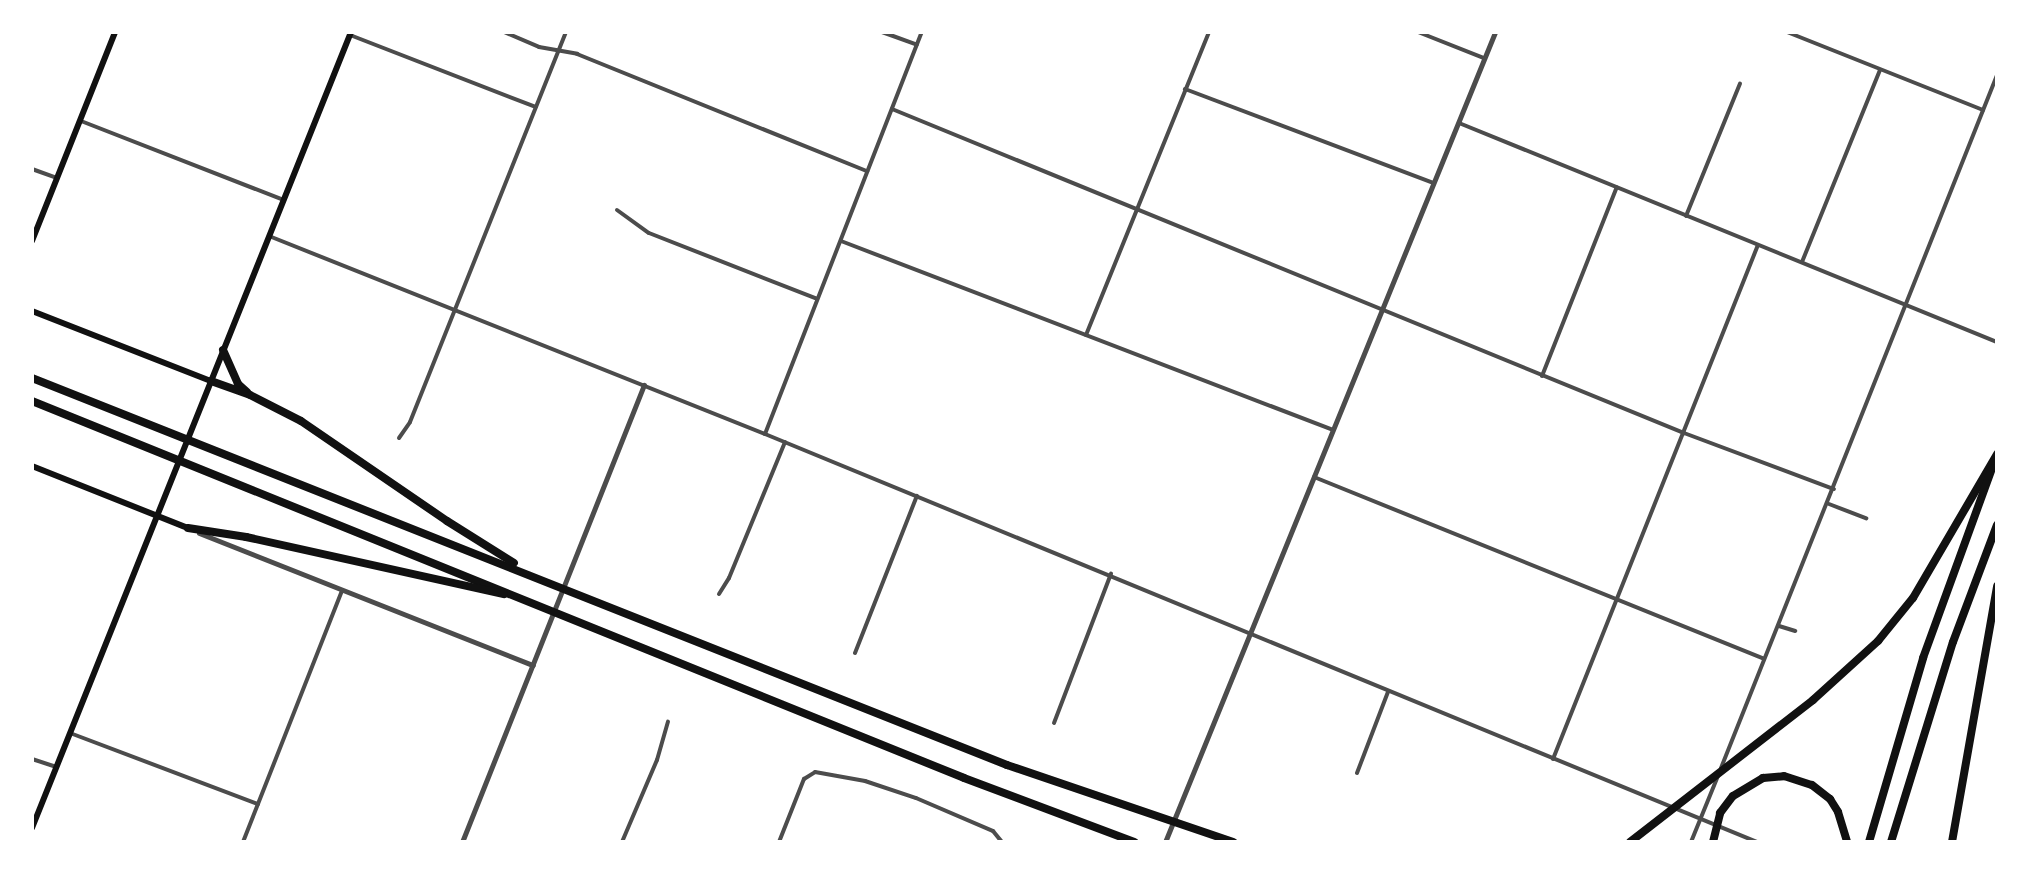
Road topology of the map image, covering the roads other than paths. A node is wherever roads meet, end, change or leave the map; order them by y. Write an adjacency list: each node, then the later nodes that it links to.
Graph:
1 (115, 32): 21 (main road)
2 (504, 32): 12 (street)
3 (566, 32): 12 (street)
4 (882, 32): 11 (street)
5 (922, 32): 11 (street)
6 (1209, 32): 17 (street)
7 (1418, 32): 13 (street)
8 (1495, 32): 13 (street)
9 (1787, 32): 14 (street)
10 (351, 34): 18 (street); 28 (main road)
11 (917, 45): 19 (street)
12 (559, 50): 18 (street); 24 (street)
13 (1484, 58): 22 (street)
14 (1880, 70): 20 (street); 36 (street)
15 (1997, 75): 20 (street)
16 (1740, 84): 31 (street)
17 (1185, 89): 26 (street); 29 (street)
18 (536, 107): 39 (street)
19 (892, 109): 24 (street); 29 (street)
20 (1983, 110): 38 (street)
21 (80, 121): 25 (main road); 28 (street)
22 (1459, 123): 26 (street); 27 (street)
23 (32, 169): 25 (street)
24 (867, 171): 34 (street)
25 (57, 178): 33 (main road)
26 (1434, 183): 40 (street)
27 (1617, 187): 31 (street); 45 (street)
28 (284, 200): 32 (main road)
29 (1135, 209): 40 (street); 42 (street)
30 (617, 210): 37 (street)
31 (1686, 216): 35 (street)
32 (269, 236): 39 (street); 44 (main road)
33 (32, 241)
34 (841, 241): 37 (street); 42 (street)
35 (1758, 245): 36 (street); 52 (street)
36 (1802, 262): 38 (street)
37 (817, 299): 53 (street)
38 (1907, 306): 43 (street); 59 (street)
39 (455, 310): 48 (street); 54 (street)
40 (1382, 310): 45 (street); 51 (street)
41 (32, 311): 47 (main road)
42 (1086, 335): 51 (street)
43 (1997, 342)
44 (223, 350): 47 (main road); 49 (highway)
45 (1542, 376): 52 (street)
46 (32, 378): 67 (highway)
47 (211, 381): 49 (highway); 62 (main road)
48 (644, 385): 53 (street); 78 (street)
49 (250, 395): 67 (highway)
50 (32, 401): 71 (highway)
51 (1333, 430): 58 (street)
52 (1684, 433): 59 (street); 72 (street)
53 (765, 434): 55 (street)
54 (399, 438)
55 (785, 442): 60 (street); 70 (street)
56 (1997, 455): 99 (highway); 103 (highway)
57 (32, 466): 62 (main road)
58 (1314, 477): 72 (street); 75 (street)
59 (1834, 489): 61 (street)
60 (917, 496): 66 (street); 76 (street)
61 (1829, 504): 63 (street); 73 (street)
62 (157, 516): 65 (main road); 82 (main road)
63 (1866, 518)
64 (1997, 525): 104 (highway)
65 (188, 528): 69 (street); 71 (highway)
66 (1111, 574): 75 (street); 81 (street)
67 (536, 576): 98 (highway)
68 (1997, 586): 105 (highway)
69 (342, 591): 78 (street); 87 (street)
70 (719, 594)
71 (527, 598): 96 (highway)
72 (1616, 600): 77 (street); 84 (street)
73 (1779, 626): 74 (street); 77 (street)
74 (1795, 631)
75 (1250, 635): 79 (street); 97 (street)
76 (855, 653)
77 (1765, 659): 88 (street)
78 (533, 665): 93 (street)
79 (1388, 692): 84 (street); 86 (street)
80 (668, 722): 94 (street)
81 (1054, 723)
82 (70, 733): 85 (main road); 87 (street)
83 (32, 759): 85 (street)
84 (1553, 759): 88 (street)
85 (56, 767): 89 (main road)
86 (1357, 773)
87 (258, 804): 92 (street)
88 (1700, 819): 100 (street); 102 (street)
89 (32, 828)
90 (1002, 840): 95 (street)
91 (1846, 840): 101 (highway)
92 (243, 842)
93 (462, 842)
94 (622, 842)
95 (779, 842)
96 (1134, 842)
97 (1165, 842)
98 (1233, 842)
99 (1630, 842)
100 (1691, 842)
101 (1713, 842)
102 (1757, 842)
103 (1869, 842)
104 (1891, 842)
105 (1952, 842)

